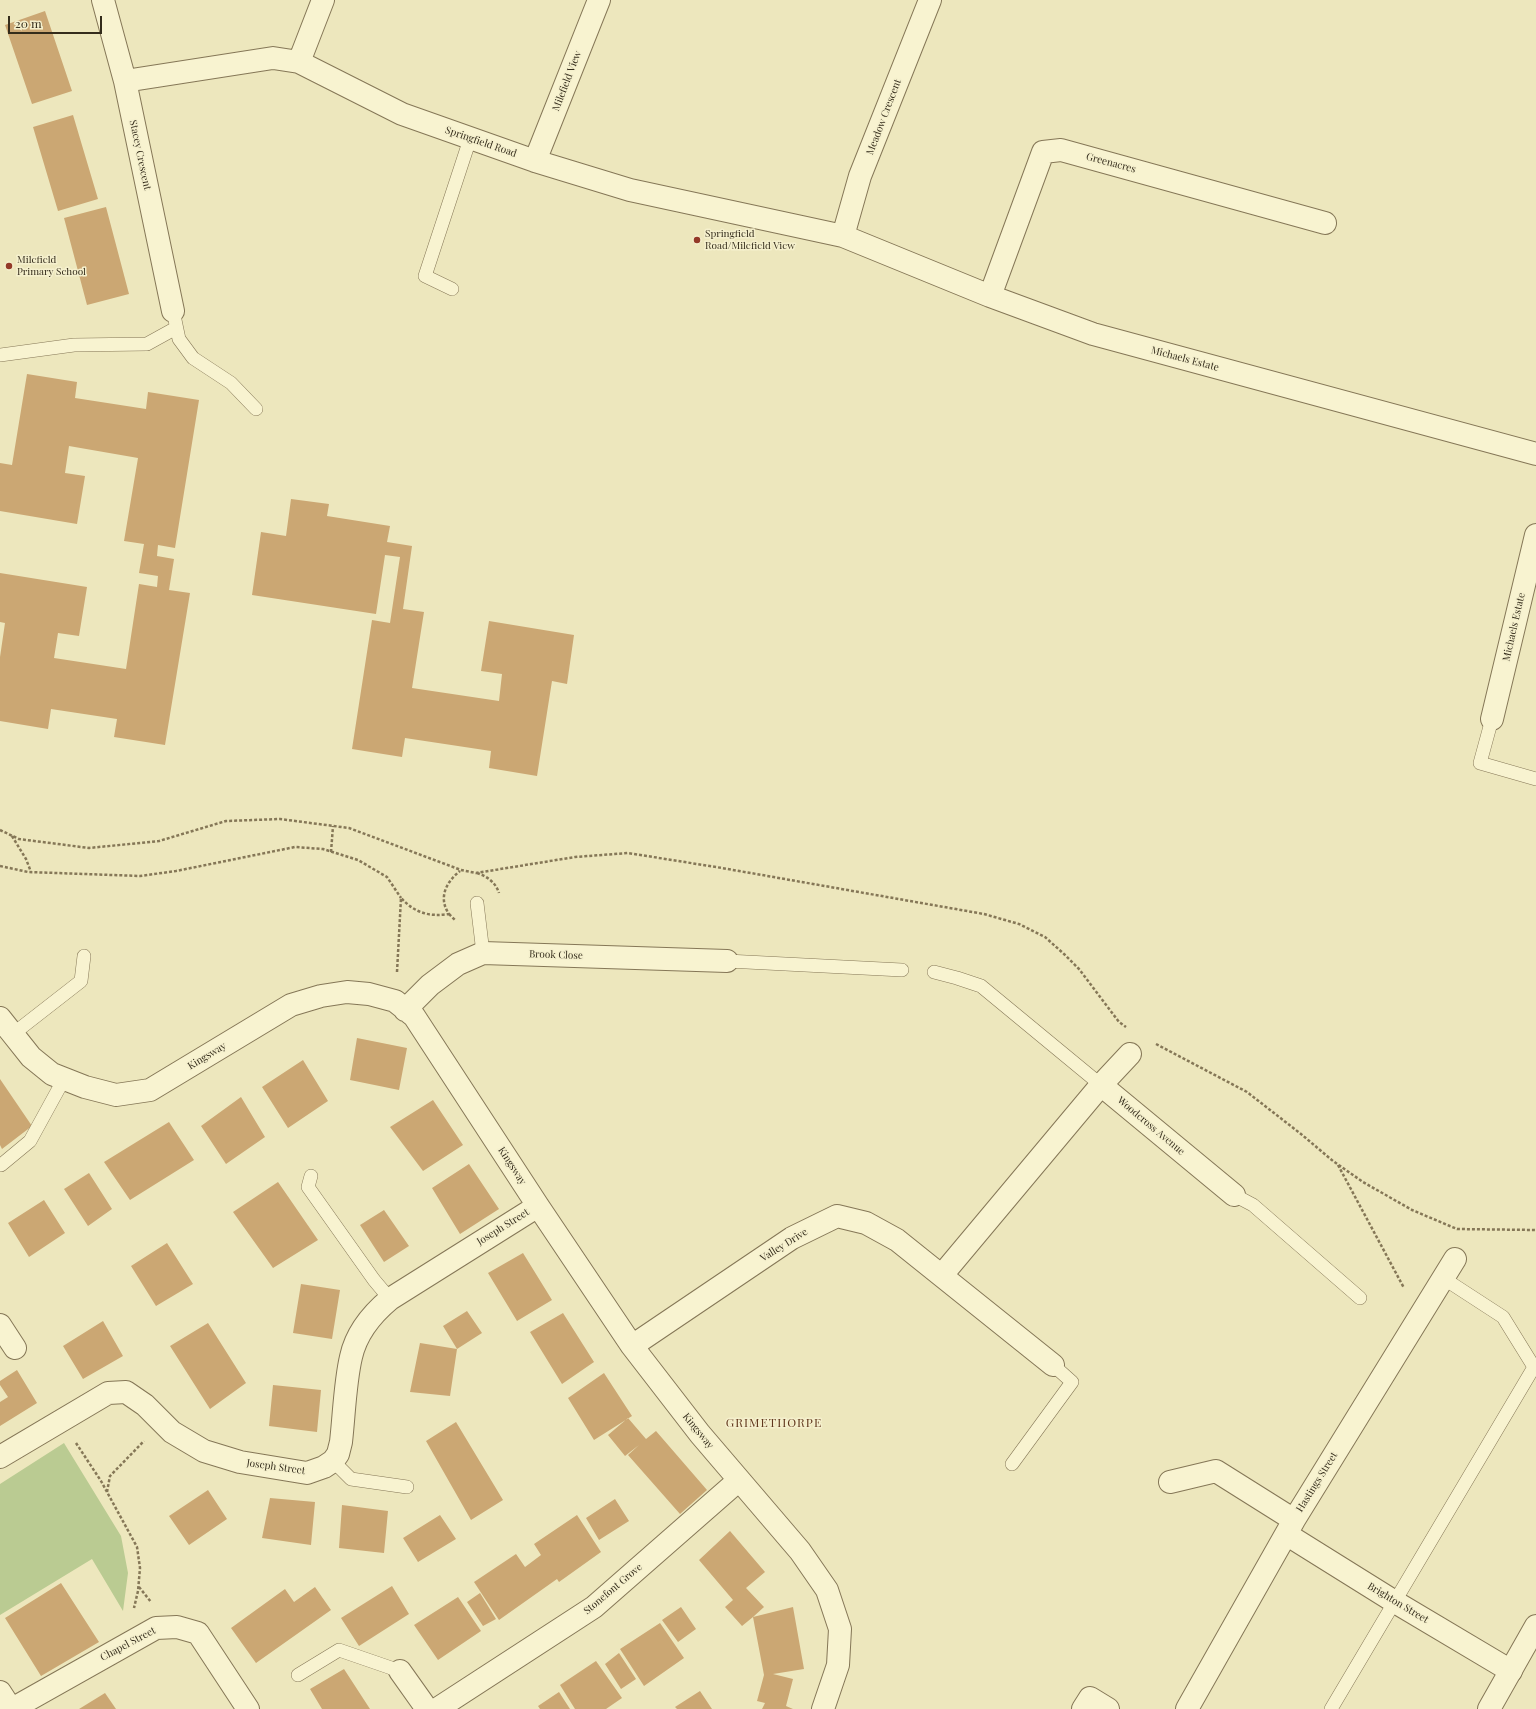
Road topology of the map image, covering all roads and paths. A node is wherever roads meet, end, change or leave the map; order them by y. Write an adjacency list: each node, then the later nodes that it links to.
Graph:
1 (103, 0): 6 (street, Stacey Crescent)
2 (323, 0): 5 (street)
3 (599, 0): 8 (street, Milefield View)
4 (930, 0): 10 (street, Meadow Crescent)
5 (299, 62): 6 (street, Springfield Road); 7 (street, Springfield Road)
6 (125, 81): 13 (street, Stacey Crescent)
7 (470, 139): 8 (street, Springfield Road); 11 (lane)
8 (535, 161): 10 (street, Springfield Road)
9 (1325, 223): 12 (street, Greenacres)
10 (843, 236): 12 (street, Michaels Estate)
11 (452, 289)
12 (990, 296): 16 (street, Michaels Estate)
13 (175, 319): 14 (lane); 15 (lane)
14 (0, 354)
15 (256, 409)
16 (1536, 454)
17 (1536, 535): 18 (street, Michaels Estate)
18 (1492, 719): 19 (lane)
19 (1536, 779)
20 (333, 826): 22 (path)
21 (12, 836): 25 (path)
22 (331, 852): 25 (path); 26 (path)
23 (0, 866): 25 (path)
24 (461, 870): 28 (path)
25 (31, 872)
26 (401, 898): 28 (path); 35 (path)
27 (477, 903): 30 (lane)
28 (449, 914): 29 (path)
29 (456, 922)
30 (483, 952): 32 (street, Brook Close); 35 (street, Brook Close)
31 (84, 956): 36 (lane)
32 (727, 961): 33 (lane)
33 (902, 970)
34 (934, 972): 39 (lane)
35 (400, 1006): 38 (street, Kingsway); 44 (street, Kingsway)
36 (7, 1026): 38 (street, Kingsway)
37 (1130, 1054): 39 (street)
38 (64, 1079): 40 (lane)
39 (1102, 1085): 43 (street, Woodcross Avenue); 46 (street)
40 (1, 1165)
41 (1338, 1165): 50 (path)
42 (311, 1176): 49 (lane)
43 (1234, 1195): 48 (lane)
44 (538, 1206): 49 (street, Joseph Street); 52 (street, Kingsway)
45 (1455, 1259): 47 (street, Hastings Street)
46 (942, 1274): 52 (street, Valley Drive); 54 (street, Valley Drive)
47 (1443, 1278): 50 (street, Hastings Street); 65 (lane)
48 (1360, 1298)
49 (390, 1299): 58 (street, Joseph Street)
50 (1420, 1317): 64 (street, Hastings Street)
51 (0, 1325): 53 (street)
52 (632, 1346): 60 (street, Kingsway)
53 (15, 1348)
54 (1052, 1365): 59 (lane)
55 (62, 1421): 56 (street, Joseph Street); 57 (street, Joseph Street); 63 (path)
56 (164, 1424): 58 (street, Joseph Street); 63 (path)
57 (0, 1457)
58 (333, 1461): 62 (lane)
59 (1012, 1464)
60 (739, 1480): 75 (street, Stonefont Grove); 76 (street, Kingsway)
61 (1170, 1482): 64 (street, Brighton Street)
62 (407, 1487)
63 (107, 1492): 66 (path)
64 (1290, 1527): 65 (street, Brighton Street); 79 (street, Hastings Street)
65 (1394, 1602): 68 (street, Brighton Street); 80 (lane)
66 (131, 1614)
67 (1536, 1626): 68 (street)
68 (1511, 1671): 81 (street)
69 (400, 1672): 70 (lane); 74 (street)
70 (298, 1676)
71 (0, 1692): 73 (street)
72 (246, 1705): 73 (street, Chapel Street)
73 (11, 1709)
74 (427, 1709)
75 (437, 1709)
76 (823, 1709)
77 (1083, 1709): 78 (street)
78 (1108, 1709)
79 (1187, 1709)
80 (1331, 1709)
81 (1489, 1709)

